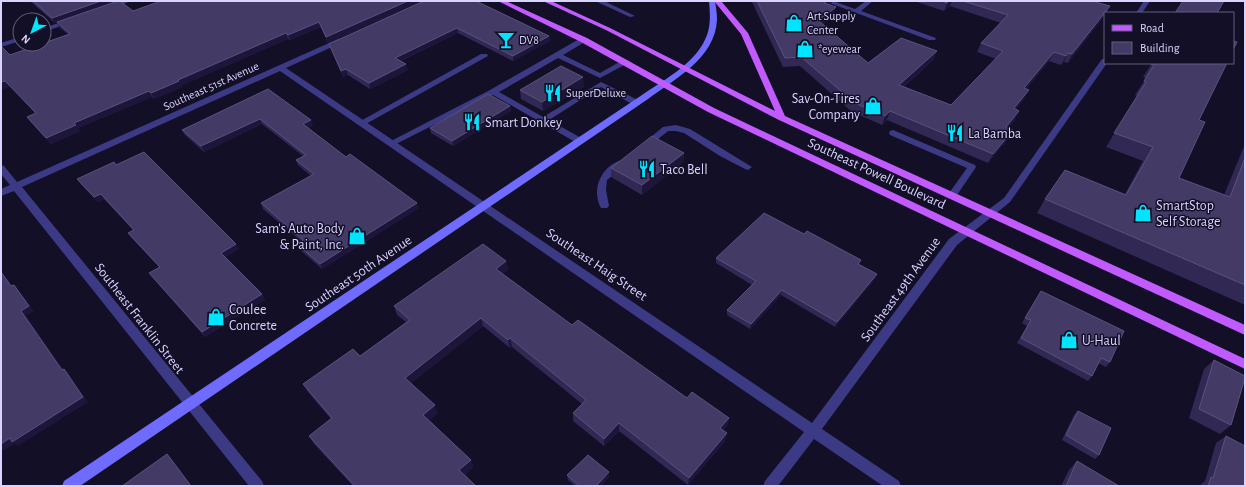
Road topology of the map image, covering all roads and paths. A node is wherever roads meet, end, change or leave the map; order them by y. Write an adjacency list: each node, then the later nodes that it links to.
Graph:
1 (128, 1): 10 (street)
2 (501, 1): 18 (main road, Southeast Powell Boulevard)
3 (546, 1): 26 (main road, Southeast Powell Boulevard)
4 (598, 1): 13 (street)
5 (712, 1): 26 (main road, Southeast 50th Avenue)
6 (717, 1): 31 (main road)
7 (827, 1): 11 (street)
8 (870, 1): 11 (street)
9 (1146, 1): 12 (street)
10 (100, 11)
11 (856, 11): 17 (street)
12 (1140, 12)
13 (632, 16)
14 (79, 18): 15 (street)
15 (52, 27)
16 (352, 36): 25 (street, Southeast 51st Avenue)
17 (932, 38)
18 (584, 40): 21 (street); 23 (main road, Southeast Powell Boulevard)
19 (12, 42): 20 (street)
20 (1, 45)
21 (558, 54): 27 (street); 29 (street)
22 (484, 56): 33 (street)
23 (626, 62): 27 (street); 28 (main road, Southeast Powell Boulevard)
24 (1104, 62): 44 (street, Southeast 49th Avenue)
25 (281, 68): 33 (street, Southeast Haig Street); 39 (street, Southeast 51st Avenue)
26 (684, 69): 28 (main road, Southeast 50th Avenue); 31 (main road, Southeast Powell Boulevard)
27 (601, 80): 30 (street); 32 (street)
28 (664, 84): 30 (main road, Southeast 50th Avenue); 45 (main road, Southeast Powell Boulevard)
29 (493, 92): 32 (street); 36 (street)
30 (637, 102): 35 (main road, Southeast 50th Avenue)
31 (782, 118): 41 (main road, Southeast Powell Boulevard)
32 (543, 120): 35 (street)
33 (361, 123): 36 (street, Southeast Haig Street)
34 (893, 133): 41 (street)
35 (580, 141): 42 (main road, Southeast 50th Avenue)
36 (391, 143): 42 (street, Southeast Haig Street)
37 (748, 167): 43 (street)
38 (1, 168): 39 (street, Southeast Franklin Street)
39 (16, 186): 40 (street, Southeast 51st Avenue); 48 (street, Southeast Franklin Street)
40 (1, 193)
41 (952, 196): 44 (main road, Southeast Powell Boulevard)
42 (484, 206): 48 (main road, Southeast 50th Avenue); 49 (street, Southeast Haig Street)
43 (604, 206)
44 (990, 213): 45 (street, Southeast 49th Avenue); 46 (main road, Southeast Powell Boulevard)
45 (966, 231): 47 (main road, Southeast Powell Boulevard); 49 (street, Southeast 49th Avenue)
46 (1245, 330)
47 (1245, 364)
48 (190, 404): 50 (main road, Southeast 50th Avenue); 51 (street, Southeast Franklin Street)
49 (813, 431): 52 (street, Southeast 49th Avenue); 53 (street, Southeast Haig Street)
50 (68, 486)
51 (257, 486)
52 (770, 486)
53 (894, 486)

